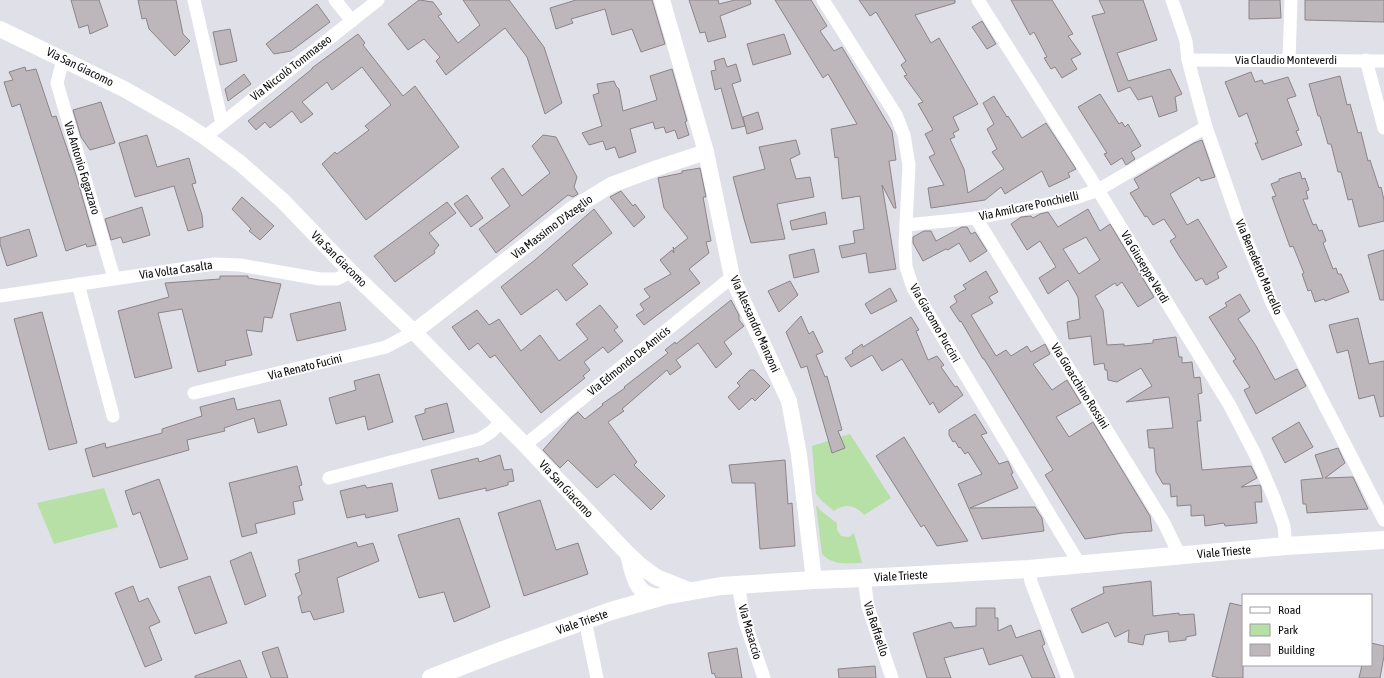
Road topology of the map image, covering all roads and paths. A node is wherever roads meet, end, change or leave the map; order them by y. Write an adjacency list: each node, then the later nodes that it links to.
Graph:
1 (194, 0): 16 (street)
2 (335, 0): 9 (street)
3 (378, 0): 9 (street, Via Niccolò Tommaseo)
4 (662, 0): 20 (street, Via Alessandro Manzoni)
5 (823, 0): 23 (street, Via Giacomo Puccini)
6 (978, 0): 21 (street, Via Giuseppe Verdi)
7 (1172, 0): 12 (street, Via Benedetto Marcello)
8 (1291, 0): 14 (street)
9 (352, 21): 16 (street, Via Niccolò Tommaseo)
10 (0, 29): 11 (street, Via San Giacomo)
11 (63, 58): 19 (street, Via San Giacomo); 26 (street, Via Antonio Fogazzaro)
12 (1188, 60): 14 (street, Via Claudio Monteverdi); 17 (street, Via Benedetto Marcello)
13 (1366, 60): 14 (street, Via Claudio Monteverdi); 15 (street, Via Claudio Monteverdi); 18 (street)
14 (1289, 61)
15 (1384, 61)
16 (222, 123): 19 (street, Via Niccolò Tommaseo)
17 (1206, 127): 21 (street, Via Amilcare Ponchielli); 35 (street, Via Benedetto Marcello)
18 (1384, 128)
19 (205, 137): 24 (street, Via San Giacomo)
20 (706, 152): 25 (street, Via Alessandro Manzoni); 29 (street, Via Massimo D'Azeglio)
21 (1098, 190): 22 (street, Via Amilcare Ponchielli); 37 (street, Via Giuseppe Verdi)
22 (976, 218): 23 (street, Via Amilcare Ponchielli); 39 (street, Via Gioacchino Rossini)
23 (906, 225): 40 (street, Via Giacomo Puccini)
24 (351, 272): 26 (street, Via Volta Casalta); 29 (street, Via San Giacomo)
25 (732, 277): 33 (street, Via Edmondo De Amicis); 44 (street, Via Alessandro Manzoni)
26 (114, 278): 27 (street, Via Volta Casalta)
27 (78, 284): 28 (street, Via Volta Casalta); 31 (street)
28 (0, 296)
29 (414, 332): 30 (street, Via Renato Fucini); 32 (street, Via San Giacomo)
30 (194, 393)
31 (113, 416)
32 (501, 422): 33 (street, Via San Giacomo); 34 (street)
33 (525, 445): 38 (street, Via San Giacomo)
34 (329, 478)
35 (1384, 520)
36 (1384, 540): 37 (main road, Viale Trieste)
37 (1286, 546): 39 (main road, Viale Trieste)
38 (628, 554): 42 (street, Via San Giacomo); 45 (street, Via San Giacomo)
39 (1180, 556): 40 (main road, Viale Trieste)
40 (1080, 565): 41 (main road, Viale Trieste)
41 (1029, 569): 43 (main road, Viale Trieste); 55 (street)
42 (656, 577): 47 (street, Via San Giacomo); 48 (street, Via San Giacomo)
43 (864, 578): 44 (main road, Viale Trieste); 54 (street, Via Raffaello)
44 (814, 580): 46 (main road, Viale Trieste)
45 (635, 582): 48 (street); 49 (street)
46 (738, 585): 47 (main road, Viale Trieste); 53 (street, Via Masaccio)
47 (691, 591): 48 (main road, Viale Trieste)
48 (664, 596): 49 (main road, Viale Trieste)
49 (611, 612): 50 (main road, Viale Trieste)
50 (585, 620): 51 (main road, Viale Trieste); 52 (street)
51 (431, 678)
52 (597, 678)
53 (764, 678)
54 (892, 678)
55 (1068, 678)

